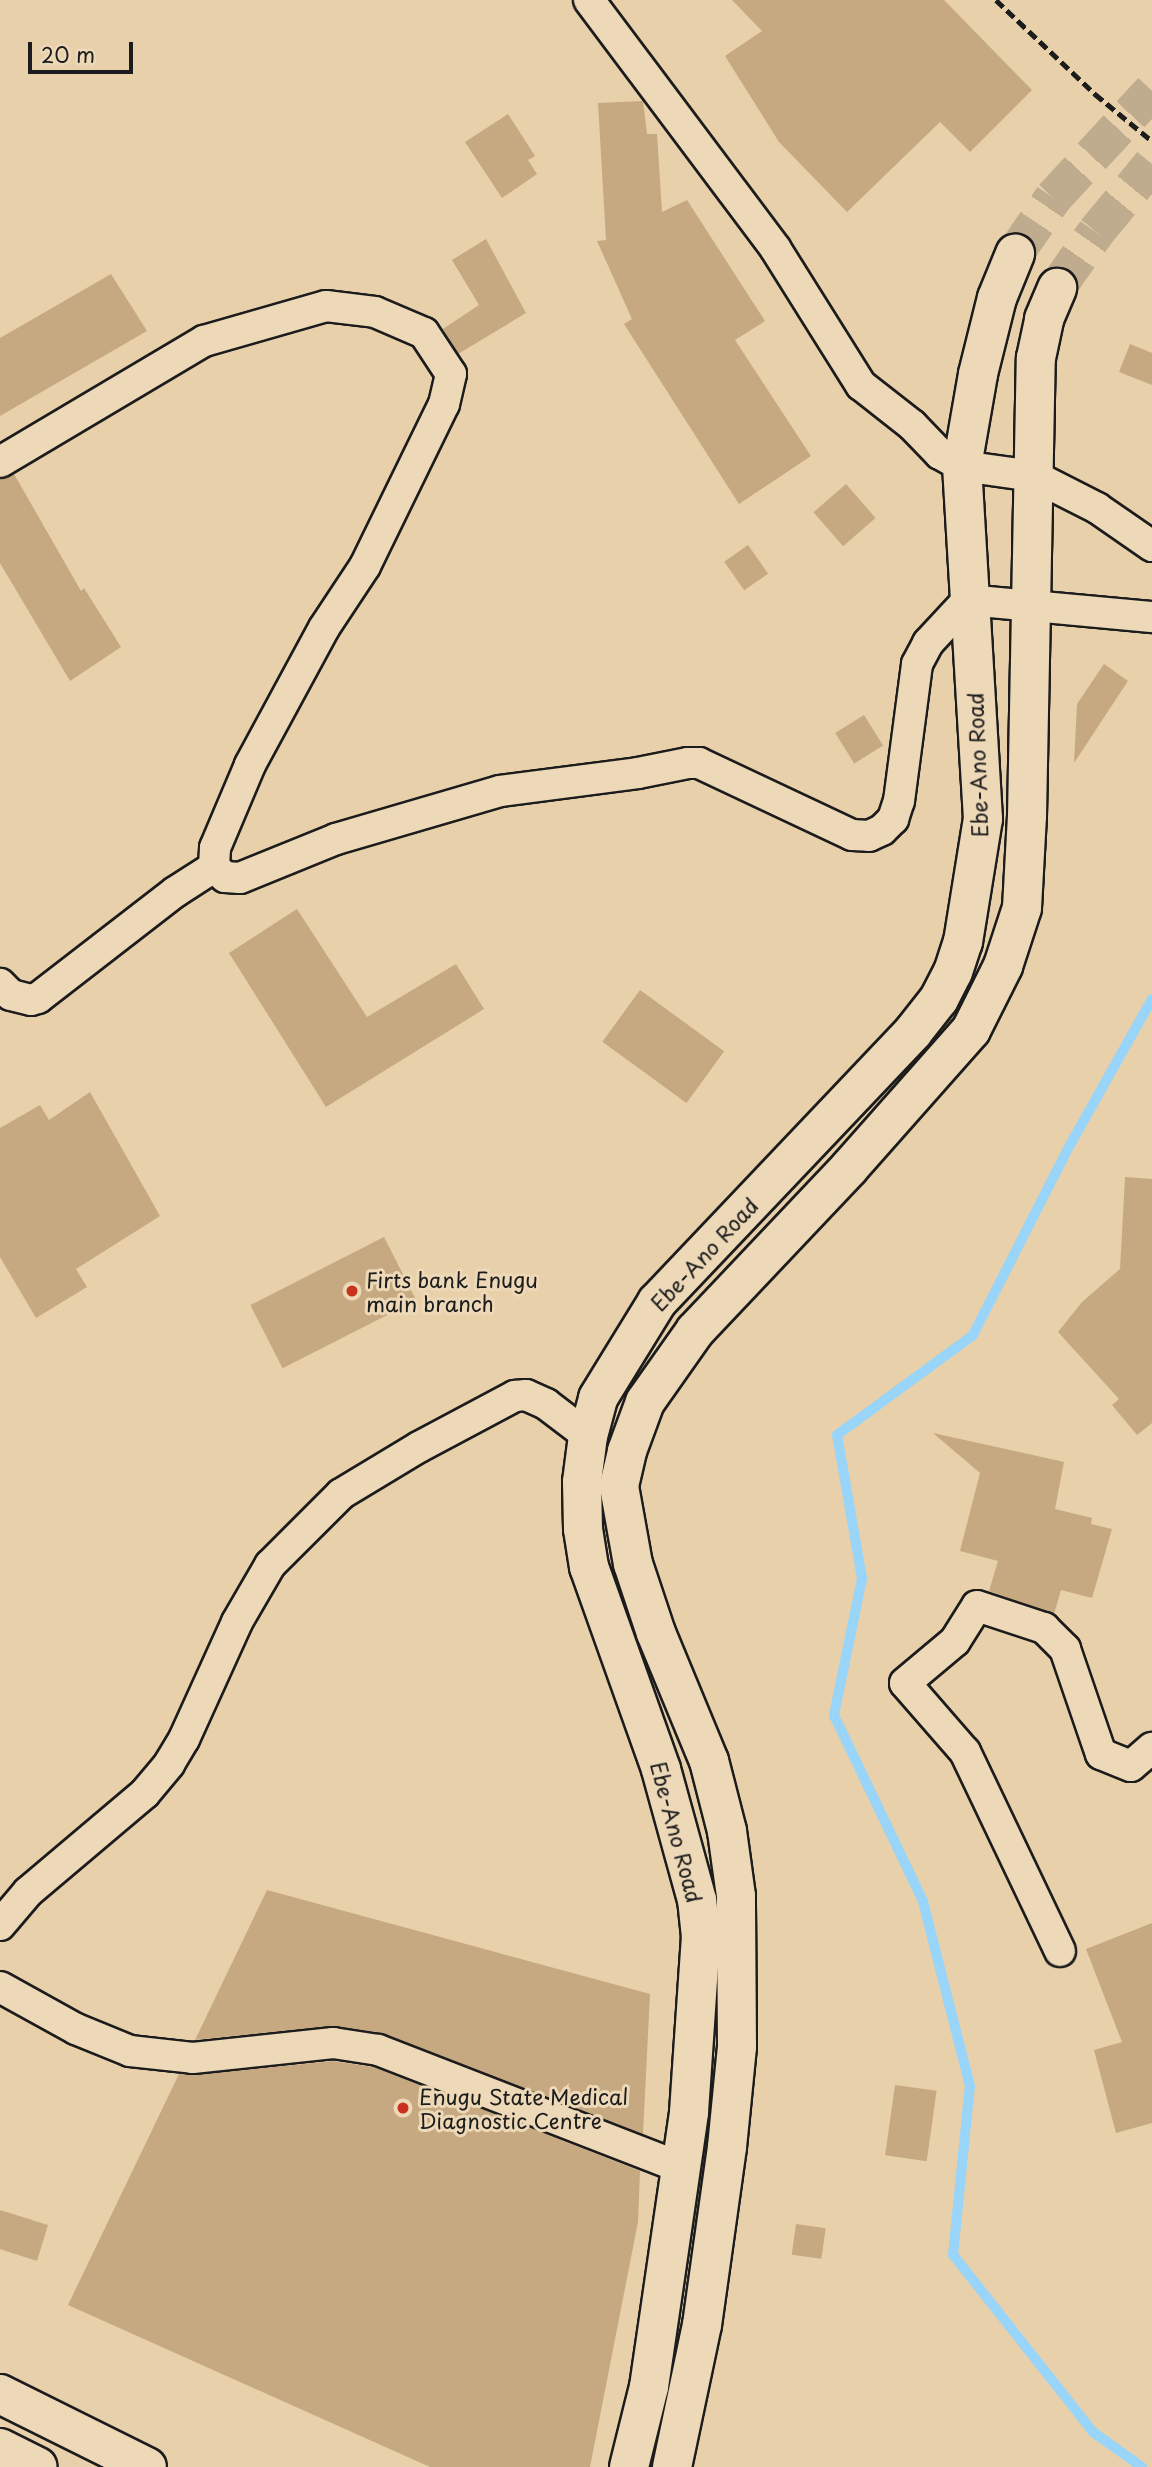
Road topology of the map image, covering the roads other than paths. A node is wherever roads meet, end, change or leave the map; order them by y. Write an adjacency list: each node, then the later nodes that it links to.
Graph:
1 (589, 0): 5 (street)
2 (1015, 254): 5 (main road, Ebe-Ano Road)
3 (1057, 288): 6 (main road, Ebe-Ano Road)
4 (0, 461): 11 (street)
5 (962, 466): 6 (street); 8 (main road, Ebe-Ano Road)
6 (1034, 476): 7 (street); 9 (main road, Ebe-Ano Road)
7 (1152, 546)
8 (968, 600): 9 (street); 11 (street); 13 (main road, Ebe-Ano Road)
9 (1032, 605): 10 (street); 24 (main road, Ebe-Ano Road)
10 (1152, 617)
11 (214, 867): 12 (street)
12 (0, 984)
13 (588, 1436): 15 (street); 18 (main road, Ebe-Ano Road)
14 (1152, 1748): 16 (street)
15 (0, 1926)
16 (1060, 1951)
17 (0, 1987): 18 (street)
18 (679, 2167): 23 (main road, Ebe-Ano Road)
19 (0, 2394): 22 (main road)
20 (0, 2448): 21 (main road)
21 (38, 2467)
22 (147, 2467)
23 (629, 2467)
24 (672, 2467)

